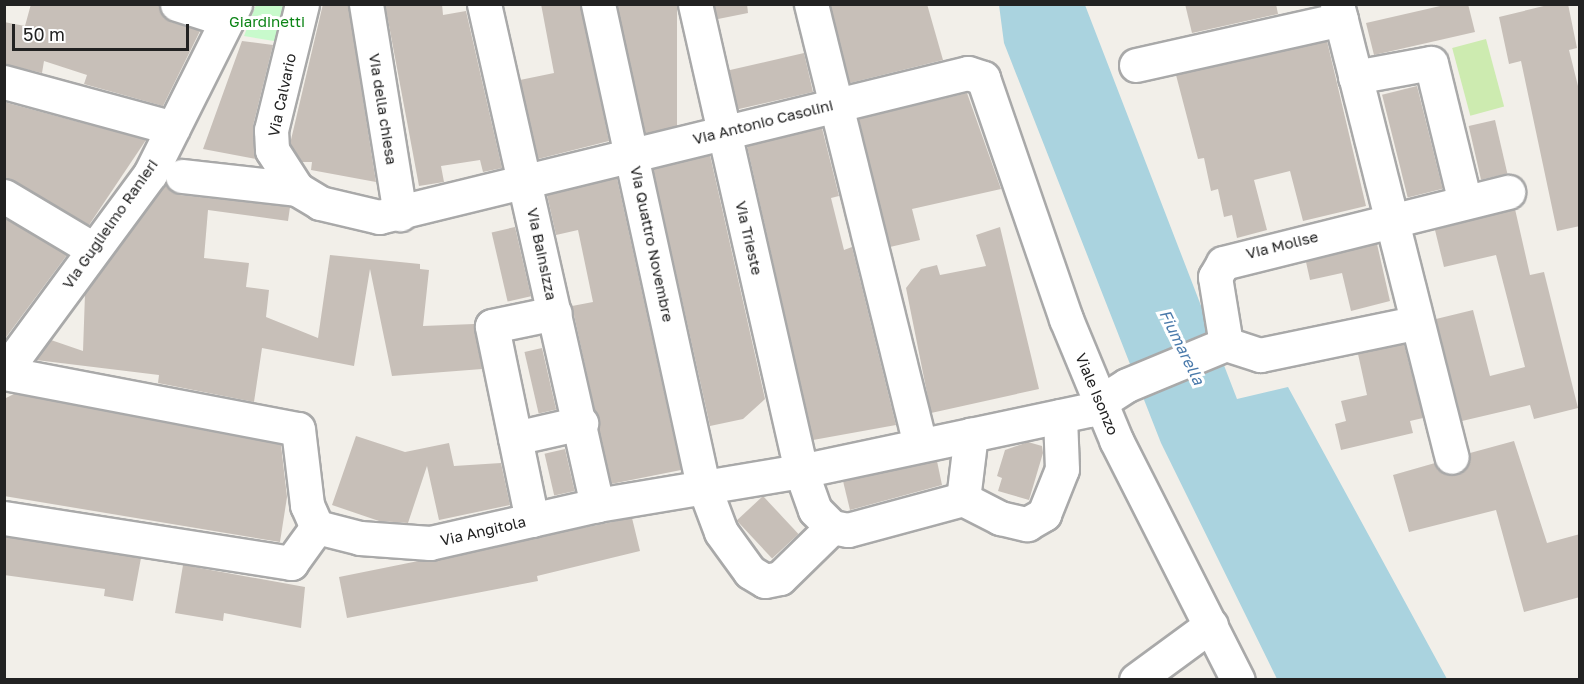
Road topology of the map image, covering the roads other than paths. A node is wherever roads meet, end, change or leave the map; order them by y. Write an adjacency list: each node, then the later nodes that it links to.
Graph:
1 (177, 4): 8 (street)
2 (302, 4): 22 (street, Via Calvario)
3 (366, 4): 24 (street, Via della chiesa)
4 (484, 4): 19 (street, Via Bainsizza)
5 (598, 4): 17 (street, Via Quattro Novembre)
6 (695, 4): 16 (street, Via Trieste)
7 (811, 4): 14 (street)
8 (231, 12): 15 (street, Via Guglielmo Ranieri)
9 (1339, 12): 10 (street); 11 (street)
10 (1136, 65)
11 (1355, 77): 23 (street); 25 (street)
12 (4, 82): 15 (street)
13 (989, 93): 14 (street, Via Antonio Casolini); 31 (street, Viale Isonzo)
14 (834, 105): 16 (street, Via Antonio Casolini); 36 (street)
15 (173, 128): 18 (street, Via Guglielmo Ranieri)
16 (725, 132): 17 (street, Via Antonio Casolini); 38 (street, Via Trieste)
17 (633, 154): 19 (street, Via Antonio Casolini); 39 (street, Via Quattro Novembre)
18 (167, 171): 22 (street, Via Antonio Casolini); 26 (street, Via Guglielmo Ranieri)
19 (527, 181): 24 (street, Via Antonio Casolini); 27 (street, Via Bainsizza)
20 (1508, 192): 23 (street, Via Molise)
21 (4, 196): 26 (street)
22 (308, 196): 24 (street, Via Antonio Casolini)
23 (1465, 202): 25 (street, Via Molise)
24 (400, 214)
25 (1389, 218): 28 (street); 29 (street, Via Molise)
26 (93, 249): 30 (street, Via Guglielmo Ranieri)
27 (555, 313): 33 (street, Via Bainsizza); 35 (street)
28 (1414, 323): 29 (street); 37 (street)
29 (1226, 344): 31 (street)
30 (4, 372): 44 (street)
31 (1102, 406): 32 (street, Via Angitola); 46 (street, Viale Isonzo)
32 (1060, 416): 34 (street, Via Angitola); 40 (street)
33 (581, 423): 35 (street); 41 (street, Via Bainsizza)
34 (971, 434): 36 (street, Via Angitola); 40 (street)
35 (515, 438): 43 (street)
36 (920, 445): 38 (street, Via Angitola)
37 (1452, 458)
38 (801, 471): 39 (street, Via Angitola); 45 (street, Via Trieste)
39 (703, 484): 41 (street, Via Angitola); 45 (street, Via Quattro Novembre)
40 (963, 499): 45 (street)
41 (597, 505): 43 (street, Via Angitola)
42 (4, 518): 44 (street)
43 (532, 520): 44 (street, Via Angitola)
44 (317, 527)
45 (832, 527)
46 (1211, 625): 47 (street); 48 (street, Viale Isonzo)
47 (1137, 680)
48 (1238, 680)

